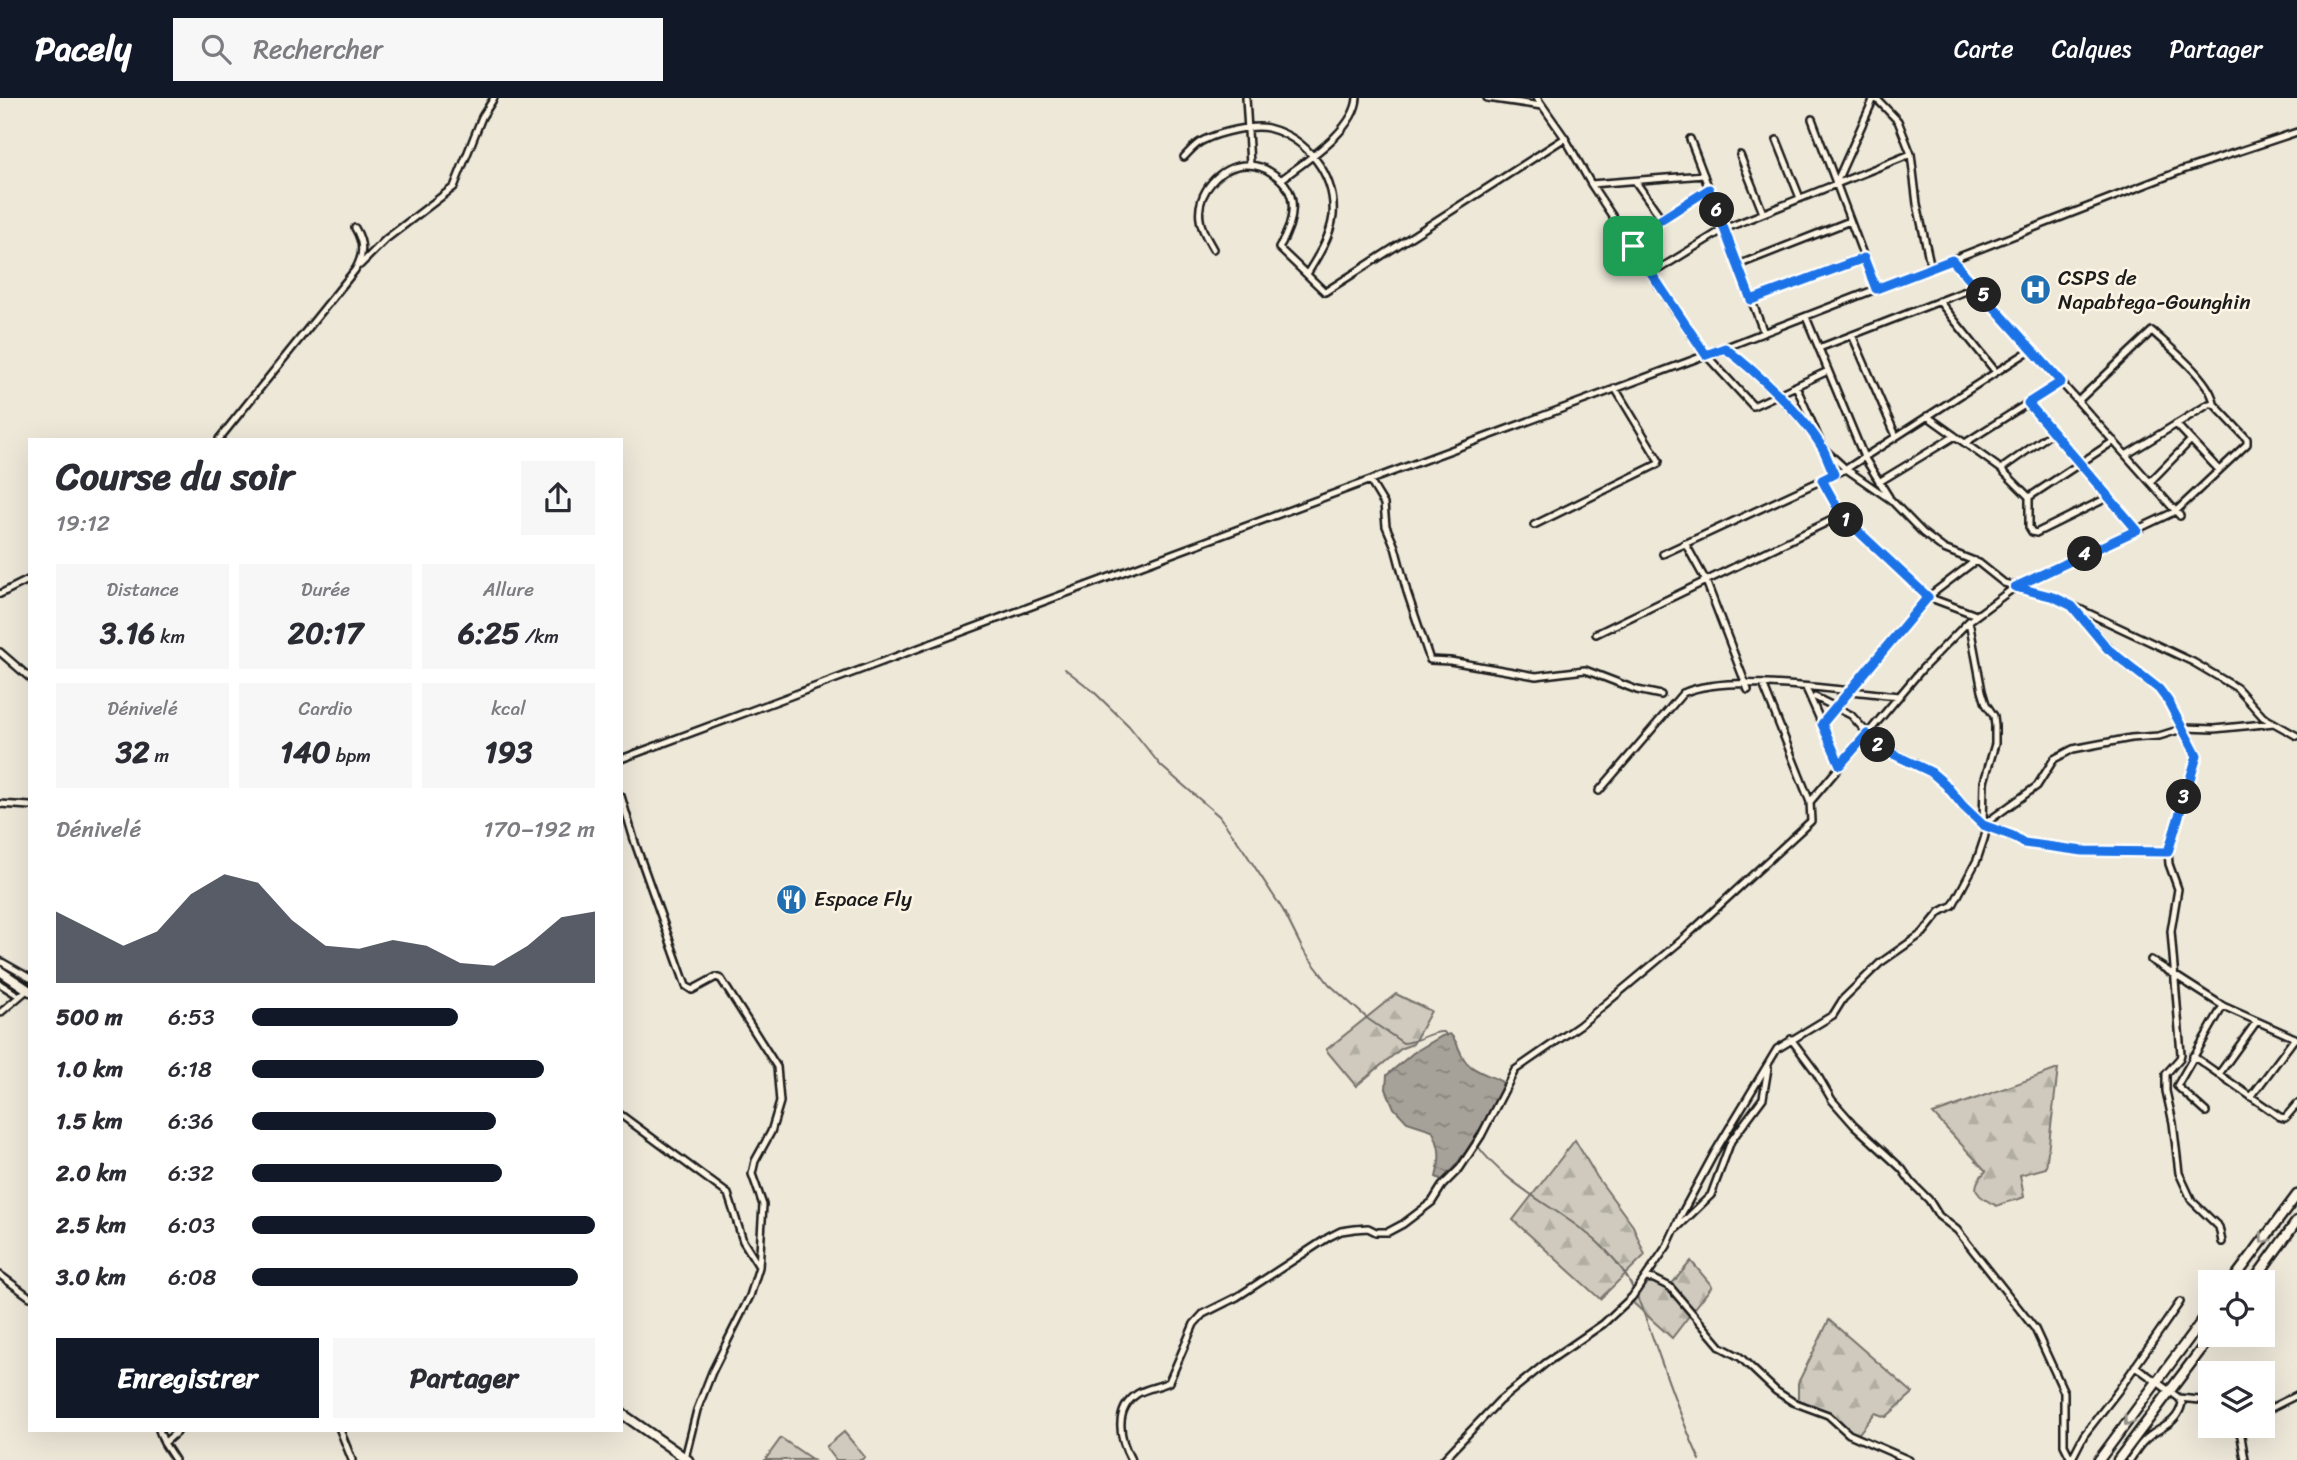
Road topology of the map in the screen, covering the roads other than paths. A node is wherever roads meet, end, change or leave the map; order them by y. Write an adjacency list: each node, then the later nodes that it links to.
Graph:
1 (494, 98): 37 (street)
2 (1246, 98): 9 (street)
3 (1357, 98): 16 (street)
4 (1486, 98): 7 (street)
5 (1537, 98): 7 (street)
6 (1875, 98): 14 (street); 22 (street)
7 (1542, 106): 11 (street)
8 (1812, 119): 22 (street)
9 (1248, 128): 16 (street); 17 (street); 18 (street)
10 (2297, 132): 34 (street)
11 (1565, 138): 23 (street); 38 (street)
12 (1690, 139): 19 (street)
13 (1777, 140): 25 (street)
14 (1911, 154): 22 (street); 36 (street)
15 (1740, 155): 26 (street)
16 (1313, 156): 20 (street); 38 (street)
17 (1184, 157)
18 (1250, 164): 20 (street); 32 (street)
19 (1704, 175): 21 (street); 24 (street)
20 (1281, 180): 38 (street)
21 (1635, 181): 23 (street); 27 (street)
22 (1836, 183): 25 (street); 28 (street)
23 (1591, 184): 31 (street)
24 (1709, 189): 27 (street); 30 (street)
25 (1800, 198): 26 (street)
26 (1763, 213): 30 (street)
27 (1662, 219): 31 (street)
28 (1850, 221): 33 (street); 35 (street)
29 (355, 228): 37 (street)
30 (1724, 229): 35 (street); 39 (street)
31 (1629, 240): 39 (street)
32 (1213, 249)
33 (1864, 258): 41 (street); 42 (street)
34 (1952, 260): 36 (street); 40 (street)
35 (1738, 265): 42 (street)
36 (1931, 268): 41 (street)
37 (355, 270): 65 (street)
38 (1307, 274)
39 (1651, 275): 50 (street)
40 (1976, 287): 43 (street); 49 (street)
41 (1876, 289): 44 (street)
42 (1751, 300): 45 (street)
43 (1938, 301): 46 (street); 52 (street)
44 (1806, 317): 45 (street); 48 (street)
45 (1763, 333): 47 (street)
46 (1852, 335): 48 (street); 63 (street)
47 (1725, 348): 50 (street); 56 (street)
48 (1819, 348): 51 (street)
49 (2032, 349): 52 (street); 53 (street)
50 (1706, 355): 55 (street); 56 (street)
51 (1828, 370): 54 (street); 71 (street)
52 (1996, 372): 60 (street)
53 (2061, 382): 57 (street); 58 (street)
54 (1796, 386): 56 (street); 69 (street)
55 (1615, 388): 78 (street); 86 (street)
56 (1777, 394): 69 (street)
57 (2078, 401): 59 (street); 67 (street)
58 (2028, 403): 62 (street); 68 (street)
59 (2214, 404): 61 (street); 75 (street)
60 (1927, 416): 63 (street); 64 (street)
61 (2176, 424): 66 (street); 70 (street)
62 (2053, 432): 72 (street); 74 (street)
63 (1896, 436): 71 (street)
64 (1955, 436): 68 (street); 79 (street)
65 (220, 438)
66 (2191, 440): 75 (street); 80 (street)
67 (2113, 441): 70 (street); 72 (street)
68 (1965, 443): 74 (street)
69 (1823, 448): 73 (street); 76 (street)
70 (2126, 455): 80 (street)
71 (1864, 457): 73 (street); 79 (street)
72 (2080, 463): 81 (street); 82 (street)
73 (1846, 469): 76 (street); 83 (street)
74 (2001, 469): 82 (street)
75 (2219, 470): 84 (street)
76 (1834, 474): 77 (street)
77 (1822, 480): 85 (street); 88 (street)
78 (1370, 481): 106 (street); 115 (street)
79 (1879, 482): 83 (street)
80 (2150, 482): 84 (street)
81 (2109, 496): 82 (street); 87 (street)
82 (2029, 497)
83 (1891, 500): 90 (street)
84 (2178, 514): 87 (street)
85 (1842, 516): 92 (street); 95 (street)
86 (1534, 525)
87 (2137, 530): 93 (street)
88 (1685, 543): 89 (street); 92 (street)
89 (1663, 554)
90 (1975, 561): 93 (street); 95 (street)
91 (28, 580): 94 (street)
92 (1706, 581): 99 (street); 103 (street)
93 (2015, 587): 96 (street); 97 (street)
94 (0, 594)
95 (1928, 597): 97 (street); 105 (street)
96 (2072, 606): 110 (street); 112 (street)
97 (1976, 615): 98 (street)
98 (1969, 621): 107 (street); 122 (street)
99 (1596, 634)
100 (0, 652): 101 (street)
101 (28, 676)
102 (1763, 684): 103 (street); 104 (street); 118 (street)
103 (1747, 687): 117 (street)
104 (1806, 688): 105 (street); 111 (street)
105 (1848, 692): 107 (street); 109 (street)
106 (1661, 695)
107 (1900, 696): 113 (street)
108 (1815, 697): 109 (street)
109 (1836, 707): 111 (street); 113 (street)
110 (2274, 723): 112 (street); 114 (street)
111 (1822, 724): 116 (street)
112 (2182, 729): 122 (street); 123 (street)
113 (1867, 734): 116 (street); 122 (street)
114 (2297, 736)
115 (623, 758)
116 (1840, 765): 118 (street)
117 (1599, 791)
118 (1810, 802): 173 (street)
119 (623, 803): 147 (street)
120 (0, 804): 121 (street)
121 (28, 806)
122 (1983, 825): 123 (street); 135 (street)
123 (2168, 852): 127 (street)
124 (2151, 960): 127 (street)
125 (0, 961): 129 (street)
126 (0, 971): 129 (highway)
127 (2176, 976): 131 (street); 146 (street)
128 (0, 984): 130 (street)
129 (27, 985): 130 (street)
130 (19, 996): 132 (street)
131 (2223, 1006): 133 (street); 136 (street)
132 (0, 1013)
133 (2257, 1021): 134 (street); 138 (street)
134 (2296, 1038): 139 (street)
135 (1791, 1039): 137 (street); 170 (street)
136 (2193, 1056): 138 (street); 141 (street)
137 (1769, 1062): 145 (street); 145 (street)
138 (2219, 1074): 139 (street)
139 (2251, 1097): 140 (street)
140 (2297, 1104)
141 (2206, 1112)
142 (623, 1116): 147 (street)
143 (2297, 1195): 148 (highway, one-way to 148)
144 (2297, 1221): 149 (highway)
145 (1675, 1230): 151 (street)
146 (2222, 1242)
147 (759, 1267): 169 (street)
148 (2241, 1270)
149 (2261, 1270)
150 (0, 1275): 152 (street)
151 (1646, 1278): 174 (street); 175 (street)
152 (28, 1296)
153 (2180, 1302): 156 (street)
154 (2198, 1326): 157 (highway)
155 (2203, 1347): 158 (highway)
156 (2135, 1366): 157 (street); 170 (street)
157 (2157, 1382): 158 (street); 176 (highway, one-way to 176)
158 (2170, 1392): 160 (street); 177 (highway)
159 (2297, 1395): 162 (street)
160 (2179, 1398): 161 (street); 178 (street)
161 (2198, 1400)
162 (2275, 1406)
163 (623, 1414): 169 (highway)
164 (160, 1432): 168 (street)
165 (177, 1432): 168 (street)
166 (341, 1432): 172 (street)
167 (2241, 1438): 179 (street)
168 (164, 1443): 171 (street)
169 (686, 1459)
170 (2071, 1459)
171 (175, 1460)
172 (352, 1460)
173 (1131, 1460)
174 (1443, 1460)
175 (1909, 1460)
176 (2099, 1460)
177 (2118, 1460)
178 (2130, 1460)
179 (2245, 1460)

